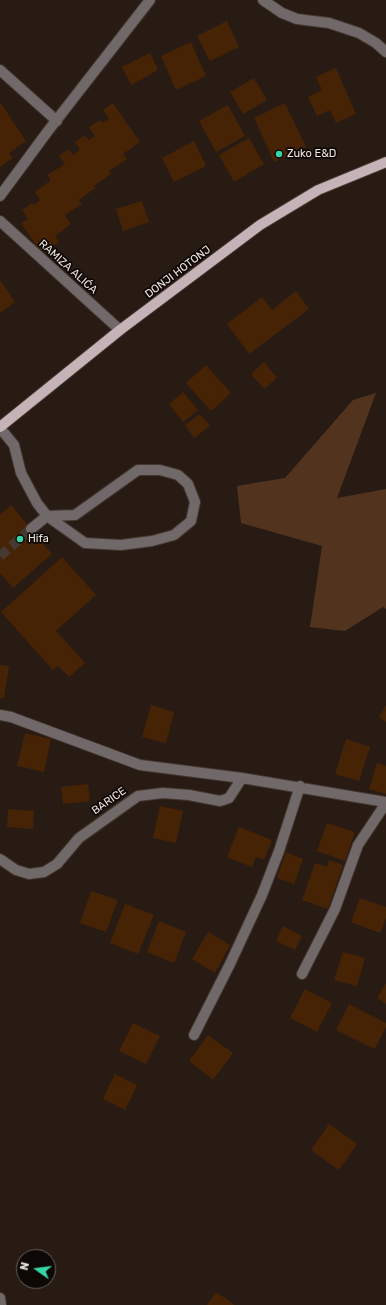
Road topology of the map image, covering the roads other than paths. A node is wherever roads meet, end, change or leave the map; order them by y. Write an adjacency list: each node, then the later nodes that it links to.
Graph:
1 (150, 0): 5 (street)
2 (263, 0): 3 (street)
3 (386, 52)
4 (0, 70): 5 (street)
5 (57, 121): 7 (street)
6 (386, 162): 9 (main road, DONJI HOTONJ)
7 (0, 196)
8 (0, 221): 9 (street, RAMIZA ALIĆA)
9 (120, 330): 10 (main road, DONJI HOTONJ)
10 (0, 427): 11 (street)
11 (47, 516): 11 (street); 12 (street)
12 (31, 529)
13 (0, 715): 14 (street)
14 (242, 778): 15 (street); 17 (street, BARICE)
15 (300, 786): 16 (street); 19 (street)
16 (385, 807): 18 (street)
17 (0, 859)
18 (302, 974)
19 (194, 1035)
20 (0, 1298): 21 (street)
21 (1, 1305)

